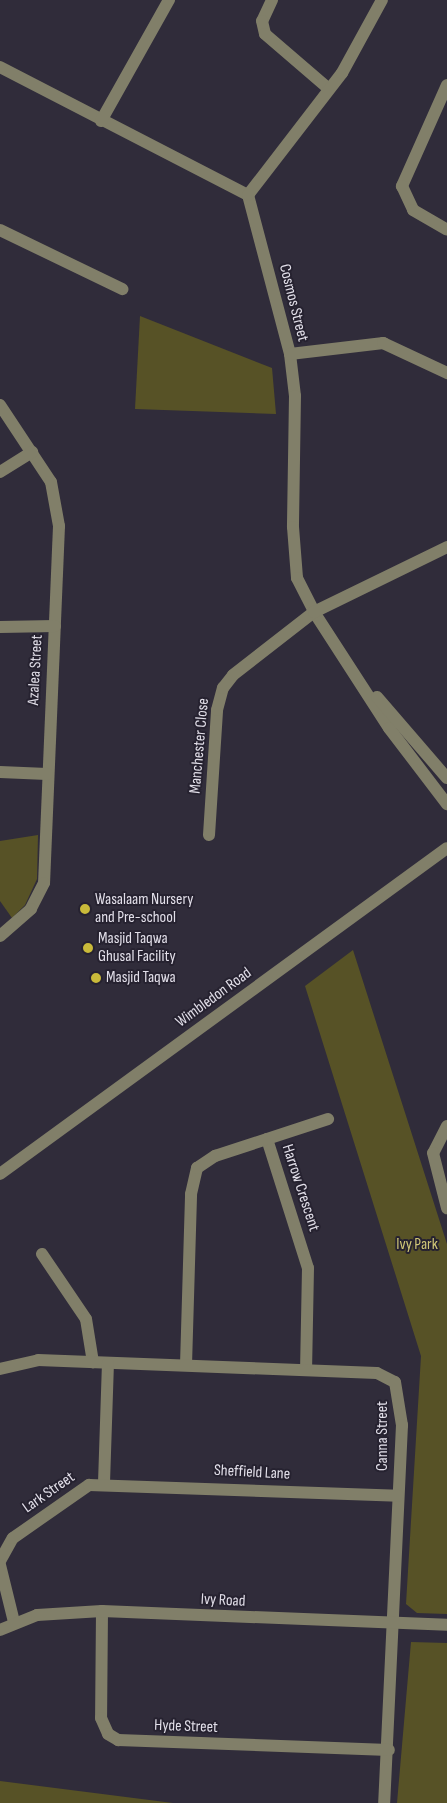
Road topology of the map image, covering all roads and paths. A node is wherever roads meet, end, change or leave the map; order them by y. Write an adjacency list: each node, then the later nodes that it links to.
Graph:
1 (169, 0): 8 (street)
2 (272, 0): 6 (street)
3 (382, 0): 6 (street)
4 (0, 67): 8 (street)
5 (447, 85): 7 (street)
6 (329, 89): 9 (street)
7 (442, 108): 11 (street)
8 (100, 121): 9 (street)
9 (248, 195): 13 (street, Cosmos Street)
10 (0, 230): 12 (street)
11 (447, 230)
12 (122, 289)
13 (290, 354): 14 (street); 19 (street, Cosmos Street)
14 (447, 373)
15 (0, 405): 16 (street, Azalea Street)
16 (32, 452): 17 (street); 20 (street, Azalea Street)
17 (0, 472)
18 (447, 547): 19 (street, Manchester Close)
19 (314, 612): 22 (street, Cosmos Street); 27 (street, Manchester Close)
20 (55, 626): 21 (street); 24 (street, Azalea Street)
21 (0, 627)
22 (360, 681): 25 (street, Cosmos Street); 26 (street, Cosmos Street)
23 (0, 772): 24 (street)
24 (47, 774): 29 (street, Azalea Street)
25 (447, 778)
26 (447, 804)
27 (209, 835)
28 (447, 848): 33 (street, Wimbledon Road)
29 (0, 936)
30 (328, 1119): 32 (street)
31 (447, 1126): 34 (street)
32 (267, 1139): 38 (street, Harrow Crescent); 40 (street, Harrow Crescent)
33 (0, 1174)
34 (447, 1208)
35 (42, 1254): 36 (street)
36 (92, 1362): 37 (street, Canna Street); 39 (street, Canna Street)
37 (108, 1363): 38 (street, Canna Street); 41 (street)
38 (186, 1365): 40 (street, Canna Street)
39 (0, 1369)
40 (306, 1370): 42 (street, Canna Street)
41 (104, 1482): 42 (street, Sheffield Lane); 43 (street, Lark Street)
42 (398, 1496): 46 (street, Canna Street)
43 (0, 1563): 45 (street, Lark Street)
44 (102, 1611): 45 (street, Ivy Road); 46 (street, Ivy Road); 49 (street, Hyde Street)
45 (14, 1622): 48 (street, Ivy Road)
46 (395, 1622): 47 (street, Ivy Road); 49 (street, Canna Street)
47 (447, 1625)
48 (0, 1630)
49 (389, 1750): 50 (street, Canna Street)
50 (384, 1803)

